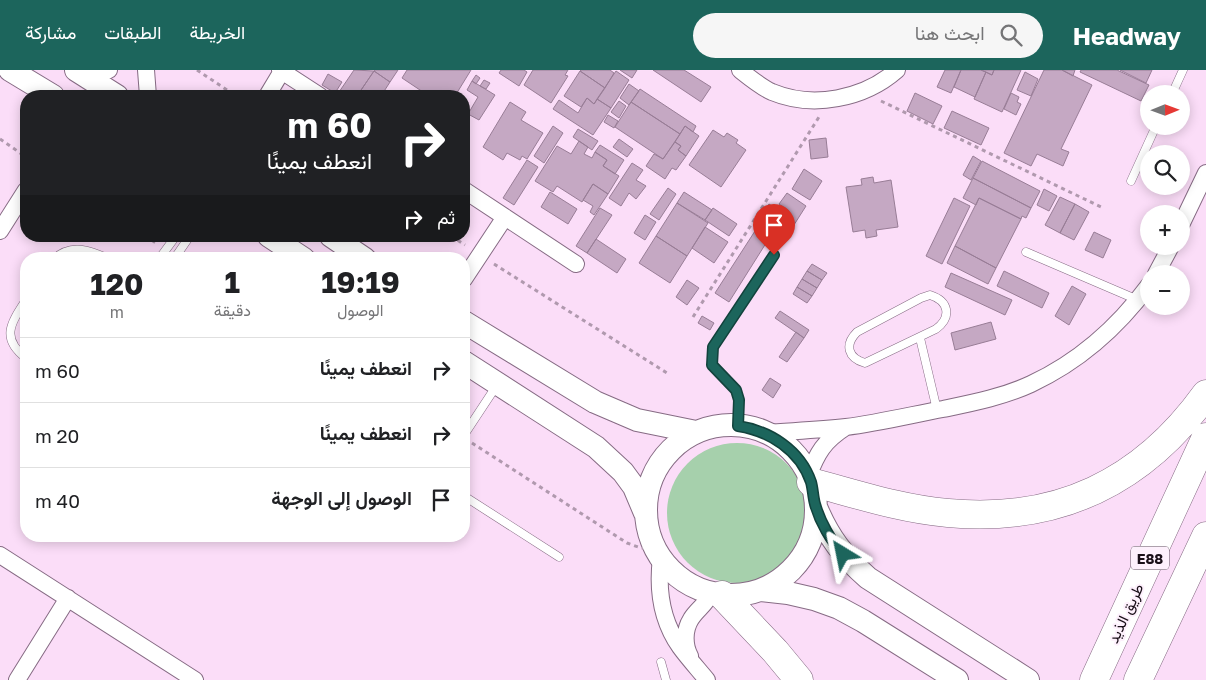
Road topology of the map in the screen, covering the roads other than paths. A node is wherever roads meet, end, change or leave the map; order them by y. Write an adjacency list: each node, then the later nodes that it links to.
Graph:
1 (10, 70): 11 (main road)
2 (109, 70): 9 (street)
3 (146, 70): 13 (street)
4 (742, 70): 16 (street); 16 (street)
5 (880, 70): 16 (street)
6 (897, 70): 16 (street)
7 (1183, 70): 10 (lane)
8 (282, 71): 14 (street); 15 (street)
9 (81, 74): 12 (main road)
10 (1176, 85)
11 (42, 90)
12 (107, 90)
13 (148, 90)
14 (271, 90)
15 (311, 90)
16 (851, 91)
17 (1152, 135): 19 (lane)
18 (1206, 173): 22 (street)
19 (1130, 181)
20 (470, 194): 23 (street)
21 (20, 199): 24 (street)
22 (1190, 206)
23 (505, 217): 33 (street); 34 (street)
24 (0, 231)
25 (278, 242): 29 (main road)
26 (340, 242): 30 (main road)
27 (64, 252): 28 (lane)
28 (92, 252)
29 (293, 252)
30 (355, 252)
31 (1026, 252): 36 (lane)
32 (774, 255): 46 (lane)
33 (576, 264)
34 (470, 270)
35 (1140, 297): 36 (street)
36 (1138, 300): 44 (street)
37 (20, 309): 40 (lane)
38 (470, 326): 48 (main road)
39 (920, 338): 39 (lane); 44 (lane)
40 (20, 353)
41 (470, 366): 42 (main road)
42 (498, 384): 45 (lane); 53 (main road)
43 (1206, 394): 51 (highway)
44 (937, 410): 47 (street)
45 (470, 426)
46 (738, 426): 48 (main road); 49 (main road)
47 (846, 427): 49 (street); 51 (street)
48 (696, 432): 53 (main road)
49 (766, 433): 51 (main road)
50 (1206, 437): 70 (highway, طريق الذيد / E88)
51 (812, 488): 58 (main road); 69 (main road)
52 (470, 500): 57 (lane)
53 (646, 515): 55 (main road)
54 (1206, 536): 71 (highway, E88)
55 (658, 554): 59 (main road); 62 (street)
56 (0, 555): 60 (street)
57 (559, 557)
58 (761, 590): 59 (main road); 68 (main road)
59 (716, 594): 62 (street); 67 (highway)
60 (68, 598): 63 (street); 64 (street)
61 (661, 662): 65 (lane)
62 (693, 662): 66 (street)
63 (17, 680)
64 (195, 680)
65 (666, 680)
66 (706, 680)
67 (799, 680)
68 (957, 680)
69 (1028, 680)
70 (1094, 680)
71 (1138, 680)

